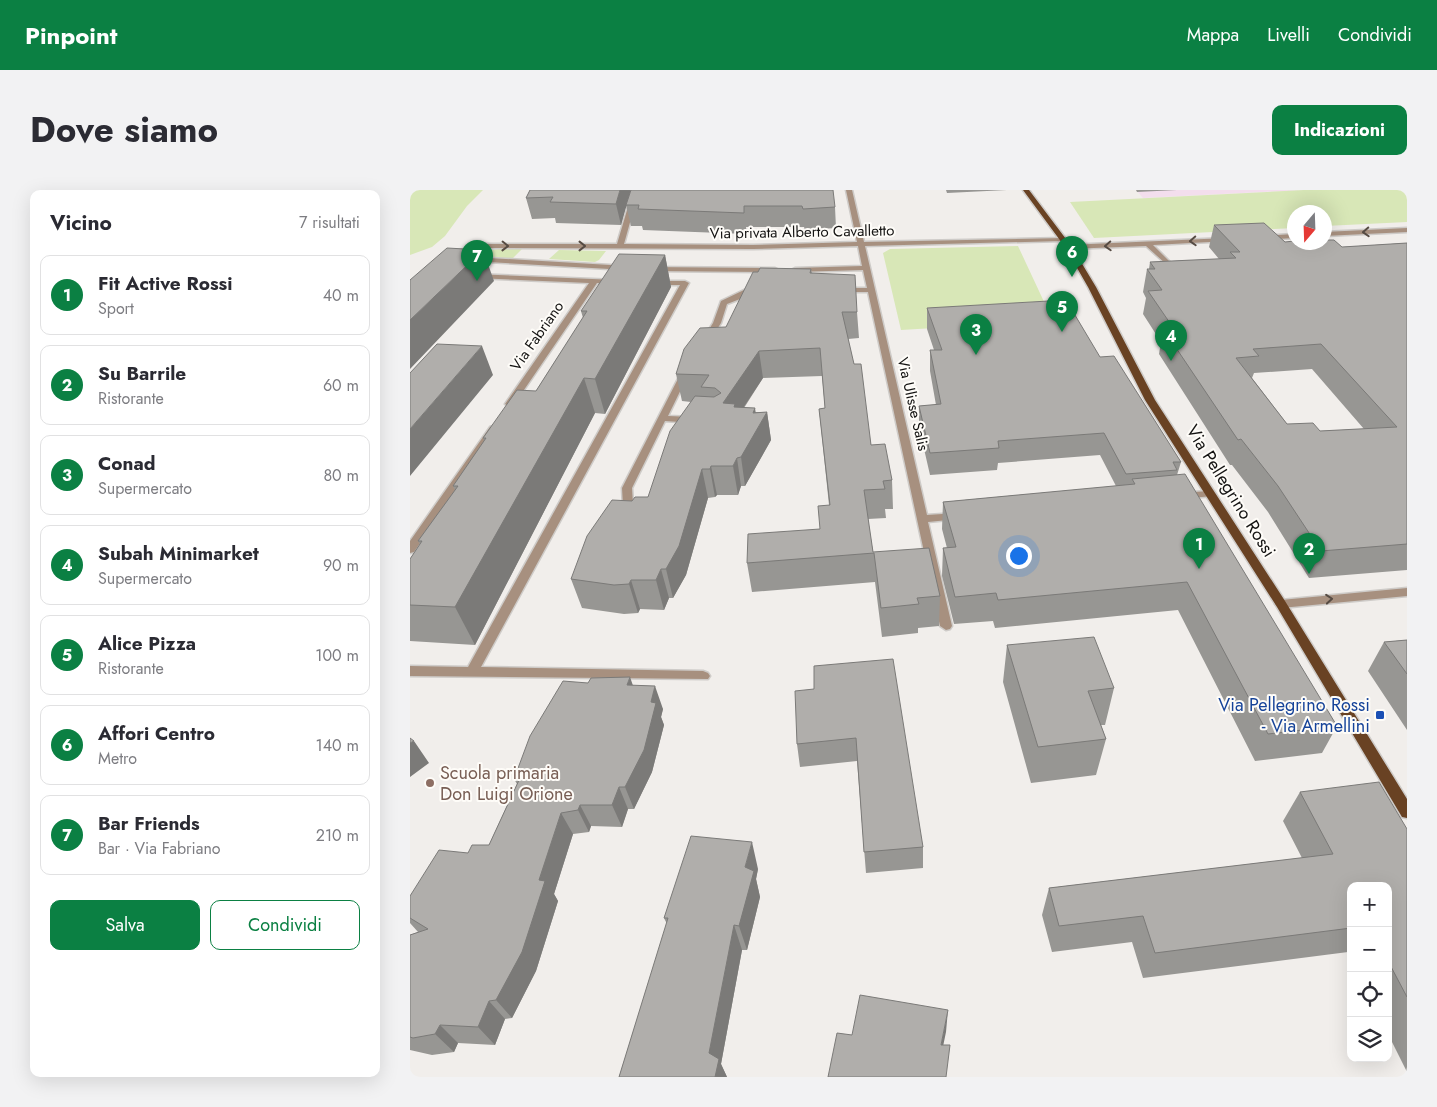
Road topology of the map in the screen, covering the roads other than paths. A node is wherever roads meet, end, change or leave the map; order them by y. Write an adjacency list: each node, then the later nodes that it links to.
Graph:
1 (636, 190): 13 (street)
2 (849, 190): 11 (street, Via Ulisse Salis)
3 (1026, 190): 8 (main road, Via Pellegrino Rossi)
4 (1407, 230): 5 (street, one-way to 5)
5 (1332, 234)
6 (1287, 236): 7 (street)
7 (1257, 238)
8 (1062, 239): 11 (street, Via privata Alberto Cavalletto); 14 (main road, Via Pellegrino Rossi)
9 (1238, 239): 10 (street, one-way to 10)
10 (1148, 244): 14 (street, one-way to 14); 17 (street)
11 (859, 245): 13 (street, Via privata Alberto Cavalletto); 19 (street, Via Ulisse Salis)
12 (543, 246): 13 (street, Via privata Alberto Cavalletto, one-way to 13); 16 (street, Via privata Alberto Cavalletto, one-way to 12); 18 (street)
13 (620, 246)
14 (1068, 247): 31 (main road, Via Pellegrino Rossi)
15 (467, 259): 18 (street)
16 (443, 260)
17 (1166, 262)
18 (526, 264): 20 (street)
19 (867, 268): 21 (street); 26 (street, Via Ulisse Salis)
20 (636, 269)
21 (646, 269)
22 (468, 276): 23 (street, Via Fabriano)
23 (594, 282): 36 (street, Via Fabriano); 41 (street)
24 (766, 289): 27 (street)
25 (833, 290): 26 (street)
26 (872, 290): 35 (street, Via Ulisse Salis)
27 (701, 348)
28 (691, 362): 29 (street)
29 (662, 418): 30 (street); 33 (street)
30 (702, 420)
31 (1209, 494): 32 (street); 38 (main road, Via Pellegrino Rossi)
32 (1171, 496)
33 (638, 511)
34 (973, 515): 35 (street)
35 (923, 519): 39 (street, Via Ulisse Salis)
36 (410, 549)
37 (1407, 592): 38 (street, one-way to 37)
38 (1281, 604): 43 (main road, Via Pellegrino Rossi)
39 (946, 626)
40 (410, 671): 41 (street)
41 (472, 672): 42 (street)
42 (703, 676)
43 (1407, 812)

